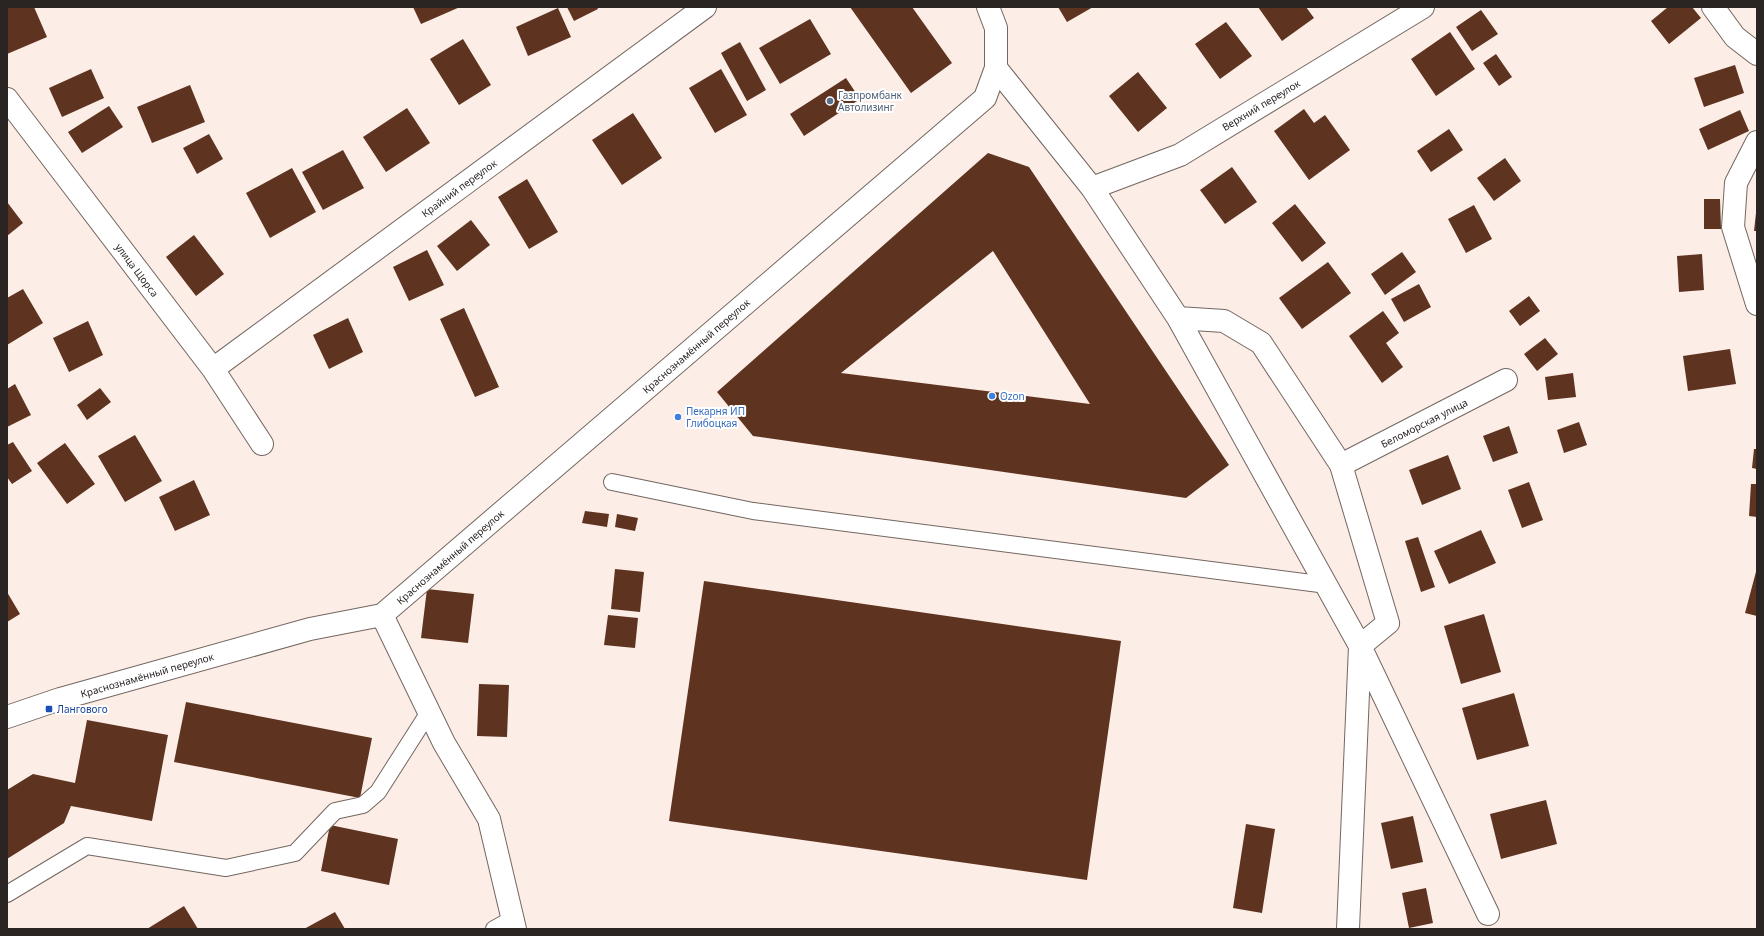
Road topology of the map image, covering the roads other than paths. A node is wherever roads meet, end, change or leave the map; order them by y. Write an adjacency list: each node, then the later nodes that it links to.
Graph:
1 (705, 7): 12 (street, Крайний переулок)
2 (988, 7): 6 (street, Краснознамённый переулок)
3 (1423, 7): 9 (street, Верхний переулок)
4 (1713, 7): 5 (street)
5 (1757, 54)
6 (996, 68): 9 (street); 18 (street, Краснознамённый переулок)
7 (7, 99): 12 (street, улица Щорса)
8 (1757, 142): 10 (street)
9 (1092, 188): 11 (street)
10 (1757, 304)
11 (1178, 318): 15 (street); 17 (street)
12 (213, 369): 14 (street, улица Щорса)
13 (1506, 380): 15 (street, Беломорская улица)
14 (262, 444)
15 (1341, 465): 19 (street)
16 (612, 482): 17 (lane)
17 (1327, 585): 19 (street)
18 (382, 615): 20 (street); 21 (street, Краснознамённый переулок)
19 (1360, 646): 23 (street); 25 (street)
20 (429, 712): 22 (lane); 24 (street)
21 (7, 717)
22 (7, 894)
23 (1488, 914)
24 (507, 926)
25 (1348, 929)

